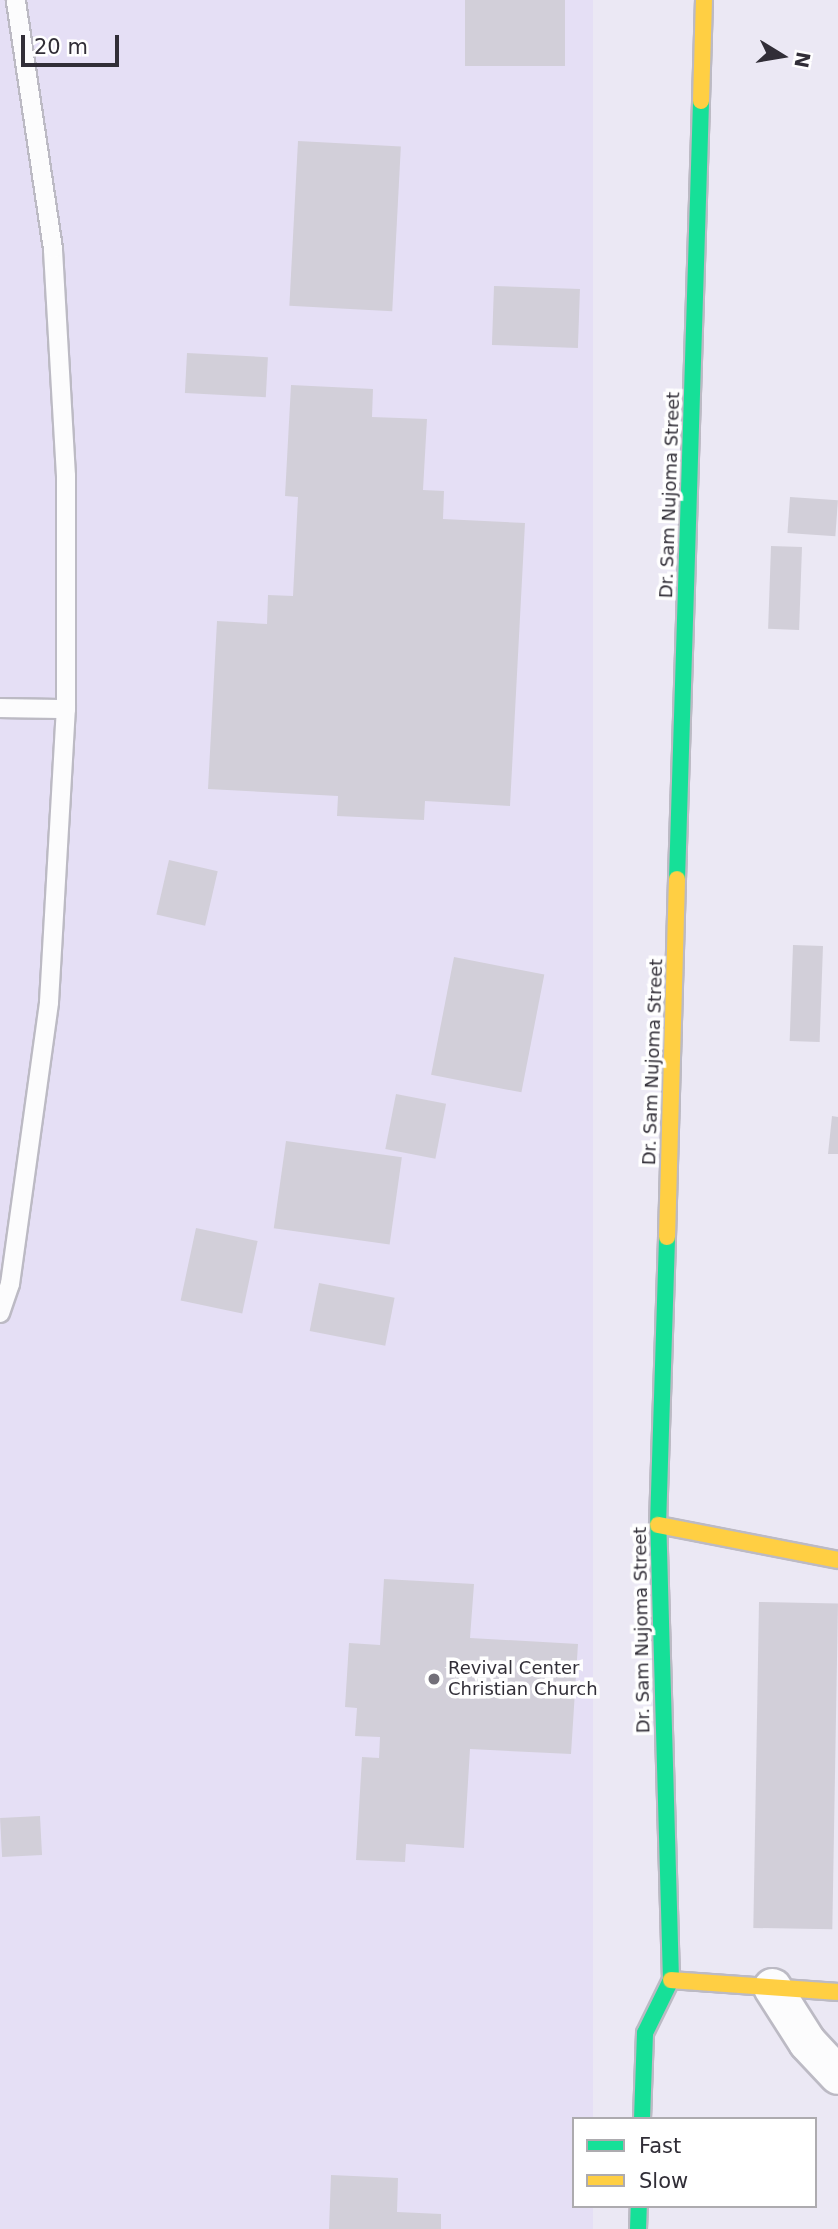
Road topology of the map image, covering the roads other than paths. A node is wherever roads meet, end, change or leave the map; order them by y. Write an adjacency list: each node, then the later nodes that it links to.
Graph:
1 (16, 0): 4 (lane)
2 (704, 0): 6 (street, Dr. Sam Nujoma Street)
3 (0, 708): 4 (lane)
4 (66, 709): 5 (lane)
5 (0, 1312)
6 (658, 1525): 7 (street); 8 (street, Dr. Sam Nujoma Street)
7 (838, 1560)
8 (671, 1980): 9 (street); 12 (street, Dr. Sam Nujoma Street)
9 (772, 1986): 10 (street); 11 (street)
10 (838, 1992)
11 (838, 2075)
12 (642, 2117)
13 (639, 2208): 14 (street)
14 (638, 2229)

